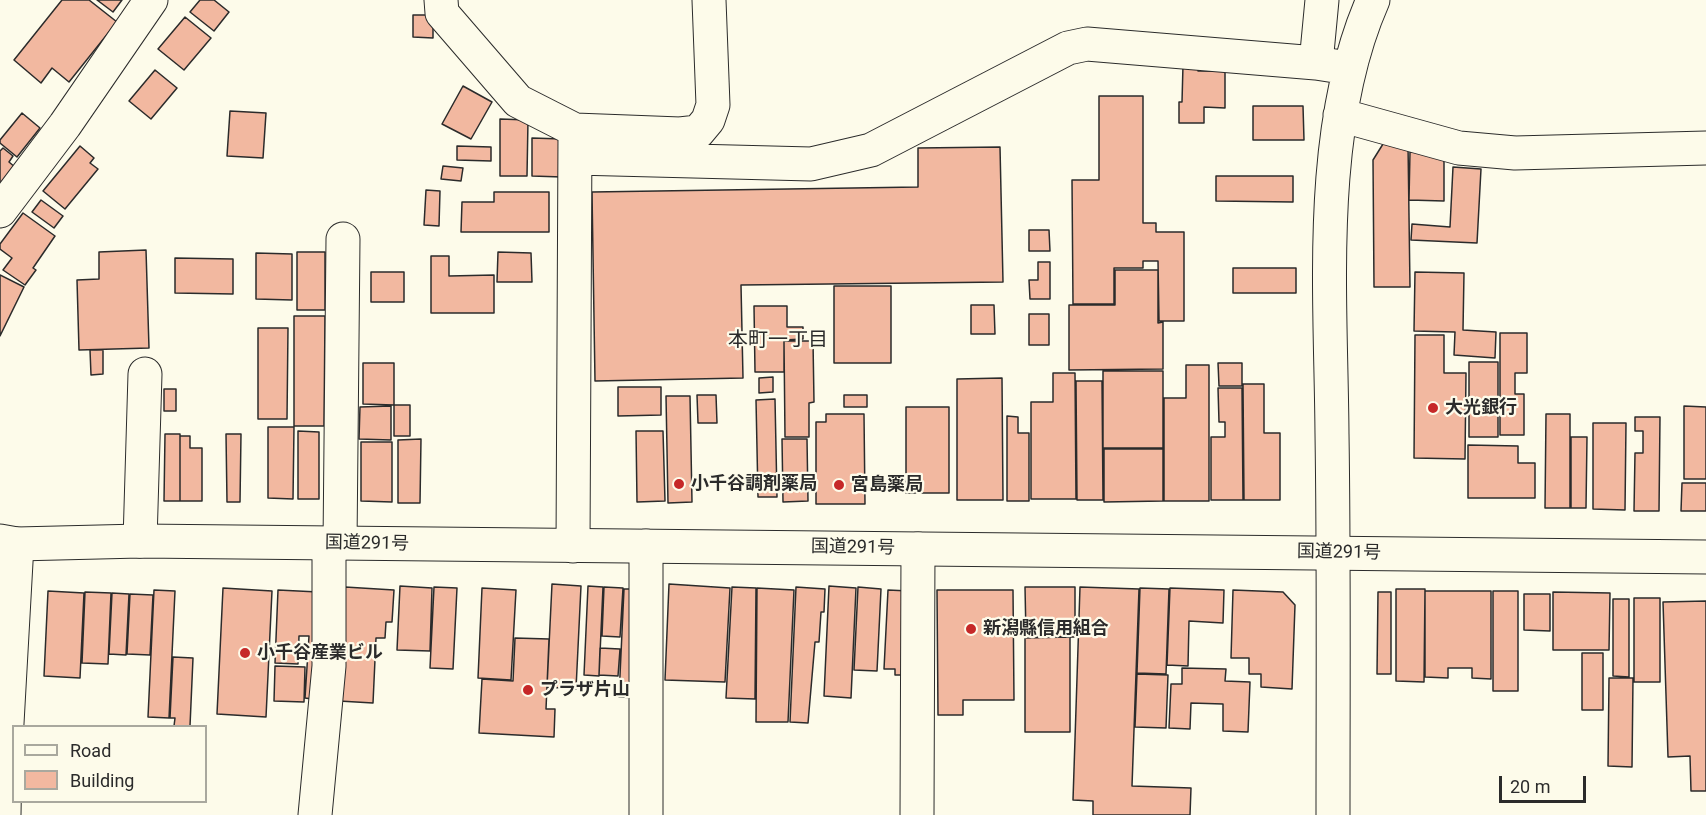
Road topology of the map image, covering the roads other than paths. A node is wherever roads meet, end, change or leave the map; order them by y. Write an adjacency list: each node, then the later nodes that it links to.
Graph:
1 (151, 0): 11 (main road)
2 (441, 0): 9 (main road)
3 (709, 0): 9 (main road)
4 (1322, 0): 6 (main road)
5 (1373, 0): 7 (main road)
6 (1316, 63): 7 (main road); 9 (main road)
7 (1348, 68): 8 (main road)
8 (1340, 115): 10 (main road); 20 (main road)
9 (575, 144): 17 (main road)
10 (1706, 148)
11 (0, 211)
12 (343, 239): 16 (main road)
13 (145, 374): 14 (main road)
14 (140, 541): 15 (main road, 国道291号); 16 (main road, 国道291号)
15 (8, 542): 22 (main road)
16 (334, 544): 17 (main road, 国道291号); 23 (main road)
17 (573, 546): 18 (main road, 国道291号)
18 (646, 546): 19 (main road, 国道291号); 24 (main road)
19 (918, 549): 20 (main road, 国道291号); 25 (main road)
20 (1334, 553): 21 (main road, 国道291号); 26 (main road)
21 (1706, 557)
22 (4, 815)
23 (315, 815)
24 (646, 815)
25 (917, 815)
26 (1333, 815)

